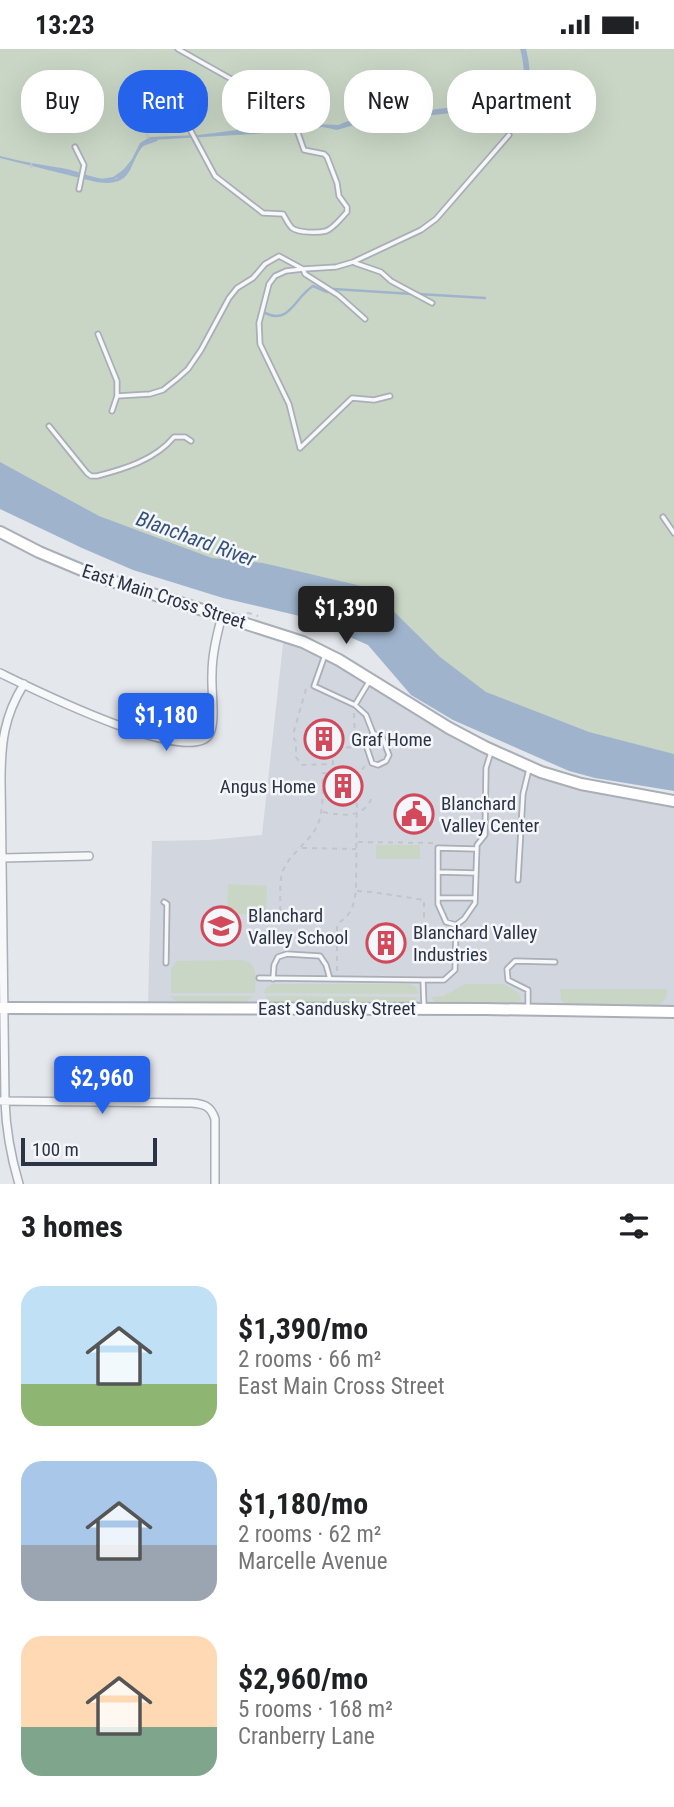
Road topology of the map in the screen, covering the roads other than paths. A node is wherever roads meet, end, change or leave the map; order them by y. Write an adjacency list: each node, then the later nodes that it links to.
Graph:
1 (178, 49): 2 (lane)
2 (192, 133)
3 (509, 135): 6 (lane)
4 (75, 147): 5 (lane)
5 (79, 189)
6 (353, 263): 7 (lane); 8 (lane)
7 (303, 269): 9 (lane); 11 (lane); 12 (lane)
8 (432, 303)
9 (366, 319)
10 (98, 334): 11 (lane)
11 (117, 396): 13 (lane)
12 (390, 396)
13 (112, 411)
14 (50, 426): 15 (lane)
15 (191, 441)
16 (663, 517): 18 (lane)
17 (0, 532): 19 (main road, East Main Cross Street)
18 (674, 533)
19 (222, 615): 20 (main road, East Main Cross Street); 23 (street)
20 (326, 653): 22 (main road, East Main Cross Street); 24 (lane)
21 (0, 673): 23 (street)
22 (370, 680): 24 (lane); 26 (main road, East Main Cross Street)
23 (24, 684): 31 (street)
24 (355, 705): 25 (lane)
25 (373, 733): 25 (lane)
26 (491, 750): 27 (main road, East Main Cross Street); 29 (lane)
27 (530, 767): 28 (main road, East Main Cross Street); 34 (lane)
28 (674, 801)
29 (477, 849): 32 (lane); 33 (lane)
30 (89, 856): 31 (street)
31 (2, 857): 45 (street)
32 (438, 872): 33 (lane); 35 (lane)
33 (476, 873): 36 (lane)
34 (519, 880)
35 (438, 898): 36 (lane); 38 (lane)
36 (475, 898): 38 (lane)
37 (164, 902): 40 (lane)
38 (456, 925): 44 (lane)
39 (555, 962): 47 (lane)
40 (166, 963)
41 (259, 978): 42 (lane)
42 (274, 979): 43 (lane); 43 (lane)
43 (330, 979): 44 (lane)
44 (423, 980): 46 (lane)
45 (1, 1007): 46 (main road, East Sandusky Street); 49 (street)
46 (425, 1009): 47 (main road, East Sandusky Street)
47 (528, 1009): 48 (main road, East Sandusky Street)
48 (674, 1012)
49 (2, 1101): 50 (street); 51 (street)
50 (19, 1184)
51 (215, 1184)

